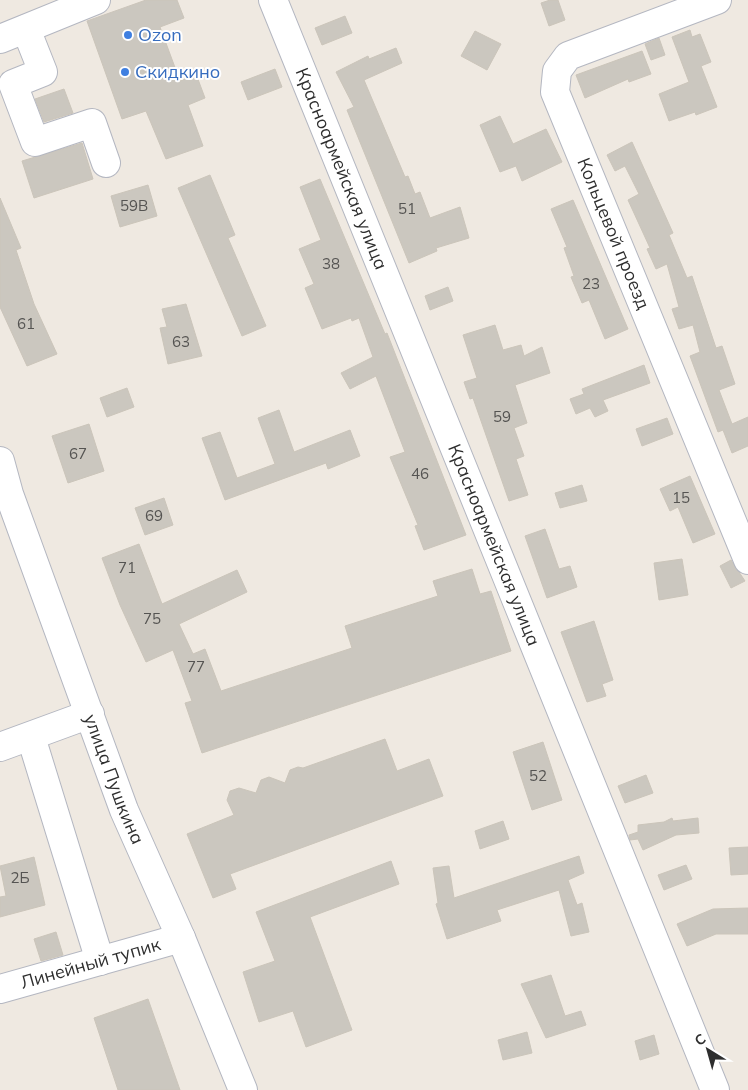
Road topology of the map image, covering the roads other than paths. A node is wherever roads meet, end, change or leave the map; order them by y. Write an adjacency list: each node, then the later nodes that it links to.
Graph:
1 (96, 0): 4 (street)
2 (273, 0): 16 (street, Красноармейская улица)
3 (717, 0): 8 (street, Кольцевой проезд)
4 (26, 29): 5 (street); 6 (street)
5 (0, 39)
6 (106, 163)
7 (0, 461): 9 (street, улица Пушкина)
8 (748, 560)
9 (90, 714): 10 (street); 12 (street, улица Пушкина)
10 (31, 737): 11 (street); 13 (street)
11 (0, 747)
12 (181, 938): 13 (street, Линейный тупик); 15 (street, улица Пушкина)
13 (100, 961): 14 (street, Линейный тупик)
14 (0, 989)
15 (243, 1090)
16 (715, 1090)

